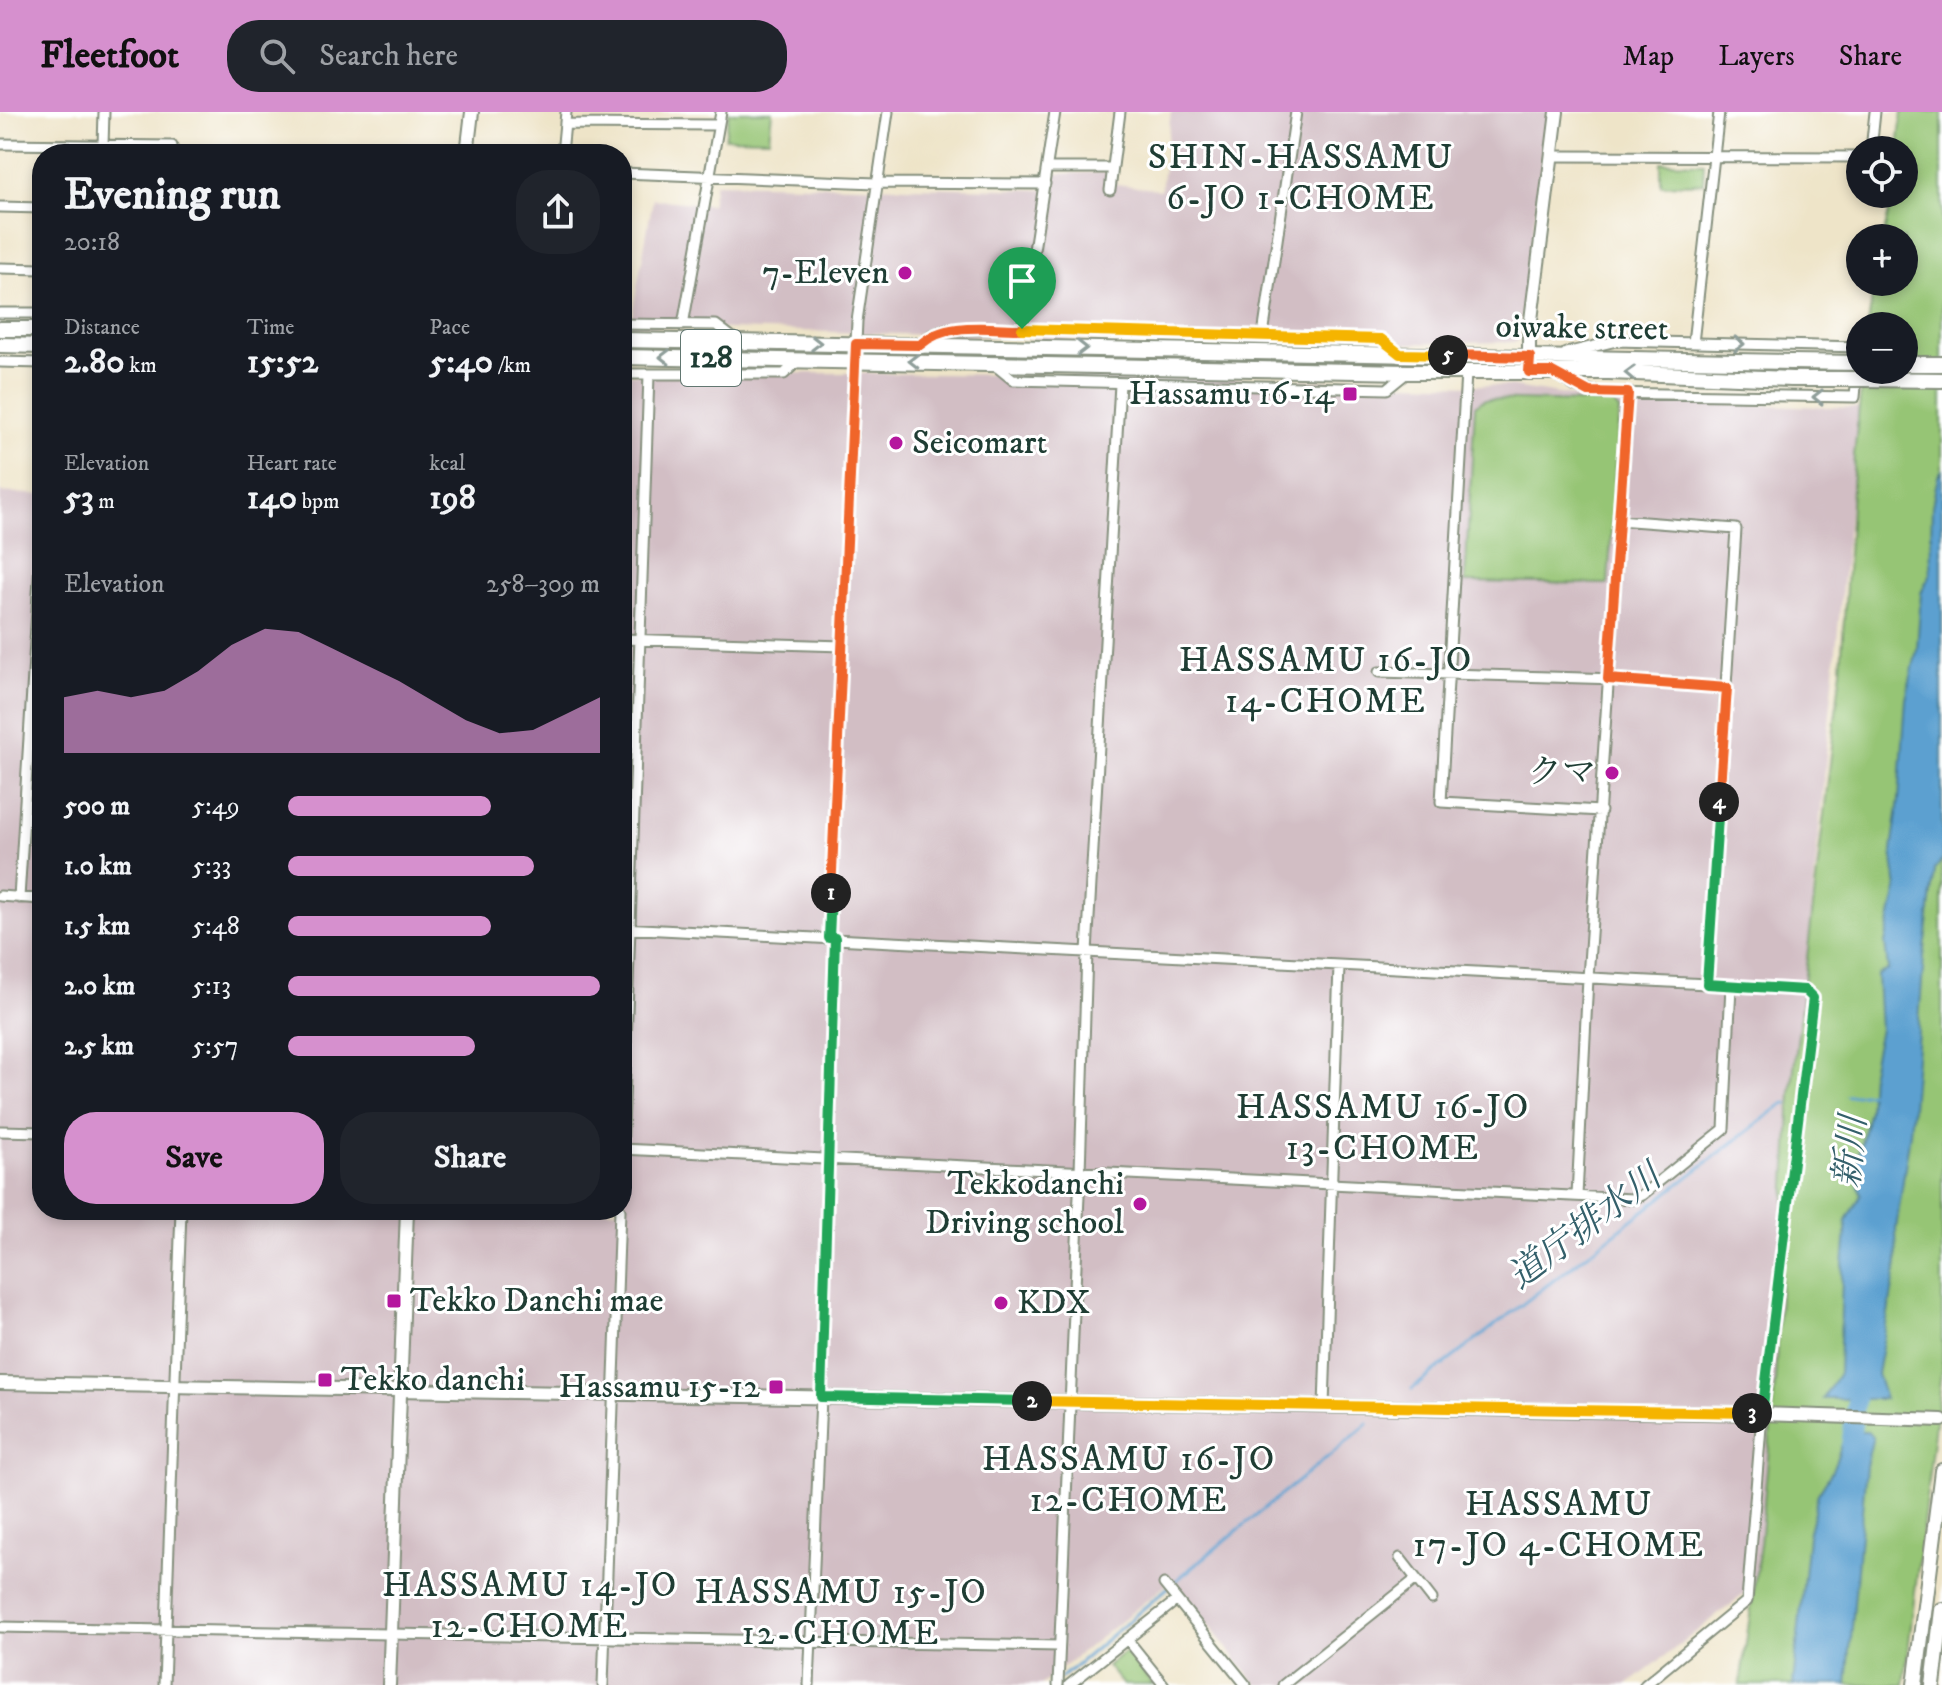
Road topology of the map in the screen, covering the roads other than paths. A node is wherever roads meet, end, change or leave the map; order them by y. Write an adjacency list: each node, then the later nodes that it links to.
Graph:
1 (104, 112): 16 (street)
2 (472, 112): 17 (street)
3 (566, 112): 12 (street)
4 (721, 112): 13 (street)
5 (888, 112): 27 (street)
6 (1055, 112): 23 (street)
7 (1120, 112): 24 (street)
8 (1296, 112): 41 (street)
9 (1557, 112): 20 (street)
10 (1719, 112): 21 (street)
11 (1875, 112): 14 (street)
12 (565, 124): 13 (street); 18 (street)
13 (718, 125): 26 (street)
14 (1872, 136)
15 (0, 144): 19 (street)
16 (103, 144)
17 (468, 144)
18 (563, 144)
19 (32, 145)
20 (1552, 156): 21 (street); 58 (street)
21 (1715, 156): 22 (street); 44 (street)
22 (1846, 157)
23 (1047, 168): 24 (street); 28 (street)
24 (1112, 168): 29 (street)
25 (632, 173): 26 (street)
26 (709, 175): 27 (street); 37 (street)
27 (876, 183): 28 (street); 45 (street)
28 (1045, 184): 40 (street)
29 (1110, 190)
30 (0, 207): 31 (street)
31 (32, 208)
32 (0, 268): 33 (street)
33 (32, 269)
34 (0, 313): 35 (street)
35 (32, 313)
36 (632, 324): 37 (street)
37 (683, 325): 43 (street)
38 (0, 329): 39 (main road)
39 (32, 329)
40 (1022, 329): 41 (street); 47 (street)
41 (1263, 335): 50 (street)
42 (632, 340): 43 (main road, 128)
43 (738, 342): 45 (main road, 128, one-way to 45)
44 (1693, 343): 49 (street, one-way to 49); 59 (street)
45 (856, 344): 47 (main road, 128); 53 (street)
46 (0, 345): 48 (main road)
47 (920, 345): 50 (main road, oiwake street / 128, one-way to 50)
48 (32, 346)
49 (1846, 347)
50 (1400, 354): 58 (main road, oiwake street / 128)
51 (632, 357): 52 (main road, 128, one-way to 51)
52 (799, 360): 53 (main road, 128); 65 (street)
53 (857, 360): 56 (main road, 128, one-way to 53); 73 (street)
54 (0, 362): 55 (street)
55 (32, 363)
56 (992, 363): 62 (main road, 128); 67 (street)
57 (1846, 363): 59 (main road, oiwake street / 128, bridge)
58 (1529, 364): 59 (main road, oiwake street / 128); 63 (main road, 128)
59 (1551, 364): 66 (main road, oiwake street / 128, one-way to 59, bridge); 69 (street)
60 (1918, 364): 61 (main road)
61 (1942, 364)
62 (1408, 372): 63 (main road, 128); 67 (street)
63 (1466, 373): 75 (street)
64 (632, 374): 65 (street)
65 (649, 375): 72 (street)
66 (1942, 380)
67 (1120, 384): 86 (street)
68 (1857, 384): 69 (street, one-way to 69)
69 (1628, 393): 70 (street)
70 (1618, 520): 76 (street); 77 (street)
71 (632, 639): 72 (street)
72 (639, 639): 73 (street); 79 (street)
73 (843, 646): 85 (street)
74 (1379, 672): 75 (street)
75 (1450, 674): 76 (street); 80 (street)
76 (1608, 679): 77 (street); 80 (street)
77 (1727, 688): 89 (street)
78 (32, 690): 82 (street)
79 (632, 795)
80 (1601, 811): 88 (street)
81 (0, 896): 82 (street)
82 (19, 898): 83 (street)
83 (32, 899)
84 (632, 928): 85 (street)
85 (832, 938): 86 (street); 94 (street)
86 (1087, 952): 87 (street); 95 (street)
87 (1339, 966): 88 (street); 96 (street)
88 (1588, 978): 89 (street); 97 (street)
89 (1707, 984): 90 (street)
90 (1731, 986): 97 (street); 108 (street)
91 (0, 1131): 92 (street)
92 (32, 1132)
93 (632, 1149): 94 (street)
94 (828, 1159): 95 (street); 105 (street)
95 (1080, 1172): 96 (street); 106 (street)
96 (1333, 1184): 97 (street); 107 (street)
97 (1577, 1196)
98 (181, 1220): 102 (street)
99 (407, 1220): 103 (street)
100 (620, 1220): 104 (street)
101 (0, 1383): 102 (street)
102 (173, 1386): 103 (street); 118 (street)
103 (400, 1390): 104 (street); 119 (street)
104 (612, 1394): 105 (street); 120 (street)
105 (821, 1397): 106 (street); 122 (street)
106 (1071, 1402): 107 (street); 123 (street)
107 (1324, 1406): 108 (street)
108 (1762, 1414): 109 (street); 133 (street)
109 (1942, 1420)
110 (1942, 1471): 134 (main road)
111 (1400, 1558): 112 (street)
112 (1416, 1579): 115 (street); 132 (street)
113 (1164, 1584): 114 (street)
114 (1176, 1598): 121 (street); 131 (street)
115 (1432, 1599)
116 (1942, 1610): 135 (main road)
117 (0, 1627): 118 (street)
118 (166, 1630): 119 (street); 124 (street)
119 (391, 1634): 120 (street); 125 (street)
120 (605, 1638): 122 (street); 126 (street)
121 (1127, 1639): 129 (street); 130 (street)
122 (811, 1643): 123 (street); 127 (street)
123 (1059, 1646): 128 (street)
124 (164, 1685)
125 (389, 1685)
126 (603, 1685)
127 (809, 1685)
128 (1058, 1685)
129 (1069, 1685)
130 (1164, 1685)
131 (1246, 1685)
132 (1283, 1685)
133 (1645, 1685)
134 (1915, 1685)
135 (1933, 1685)

